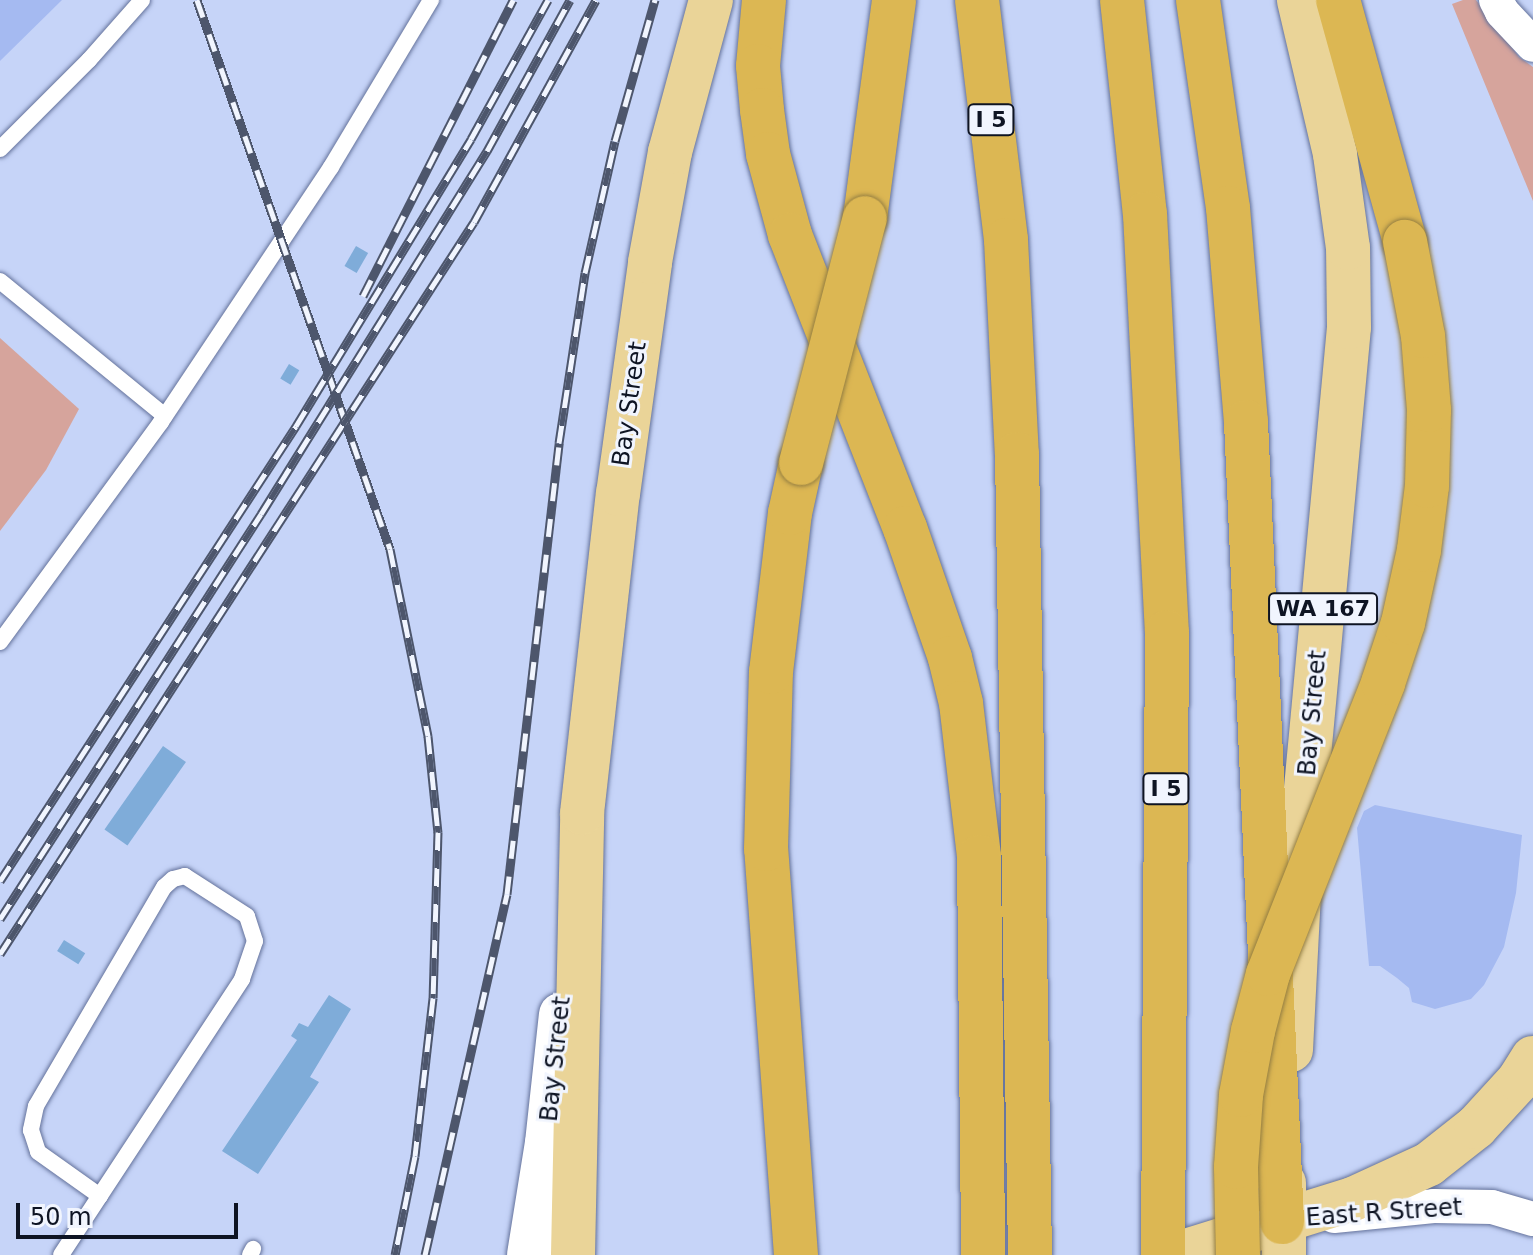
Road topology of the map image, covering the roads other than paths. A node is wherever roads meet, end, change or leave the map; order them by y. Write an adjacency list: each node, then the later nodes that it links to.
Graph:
1 (142, 0): 13 (lane)
2 (431, 0): 15 (lane)
3 (711, 0): 17 (main road, Bay Street)
4 (764, 0): 22 (highway)
5 (894, 0): 26 (highway, bridge)
6 (977, 0): 27 (highway, I 5)
7 (1122, 0): 28 (highway, I 5)
8 (1198, 0): 21 (highway)
9 (1299, 0): 21 (main road, Bay Street / WA 167)
10 (1338, 0): 30 (highway, bridge)
11 (1496, 0): 12 (street)
12 (1533, 45)
13 (0, 149)
14 (0, 281): 15 (lane)
15 (165, 416): 16 (lane)
16 (0, 642)
17 (582, 813): 24 (street, Bay Street); 25 (main road, Bay Street)
18 (1533, 1058): 21 (main road)
19 (100, 1196): 19 (lane); 23 (lane)
20 (1533, 1219): 21 (street, East R Street)
21 (1283, 1238): 29 (main road)
22 (982, 1242)
23 (61, 1255)
24 (529, 1255)
25 (573, 1255)
26 (796, 1255)
27 (1030, 1255)
28 (1163, 1255)
29 (1173, 1255)
30 (1238, 1255)

